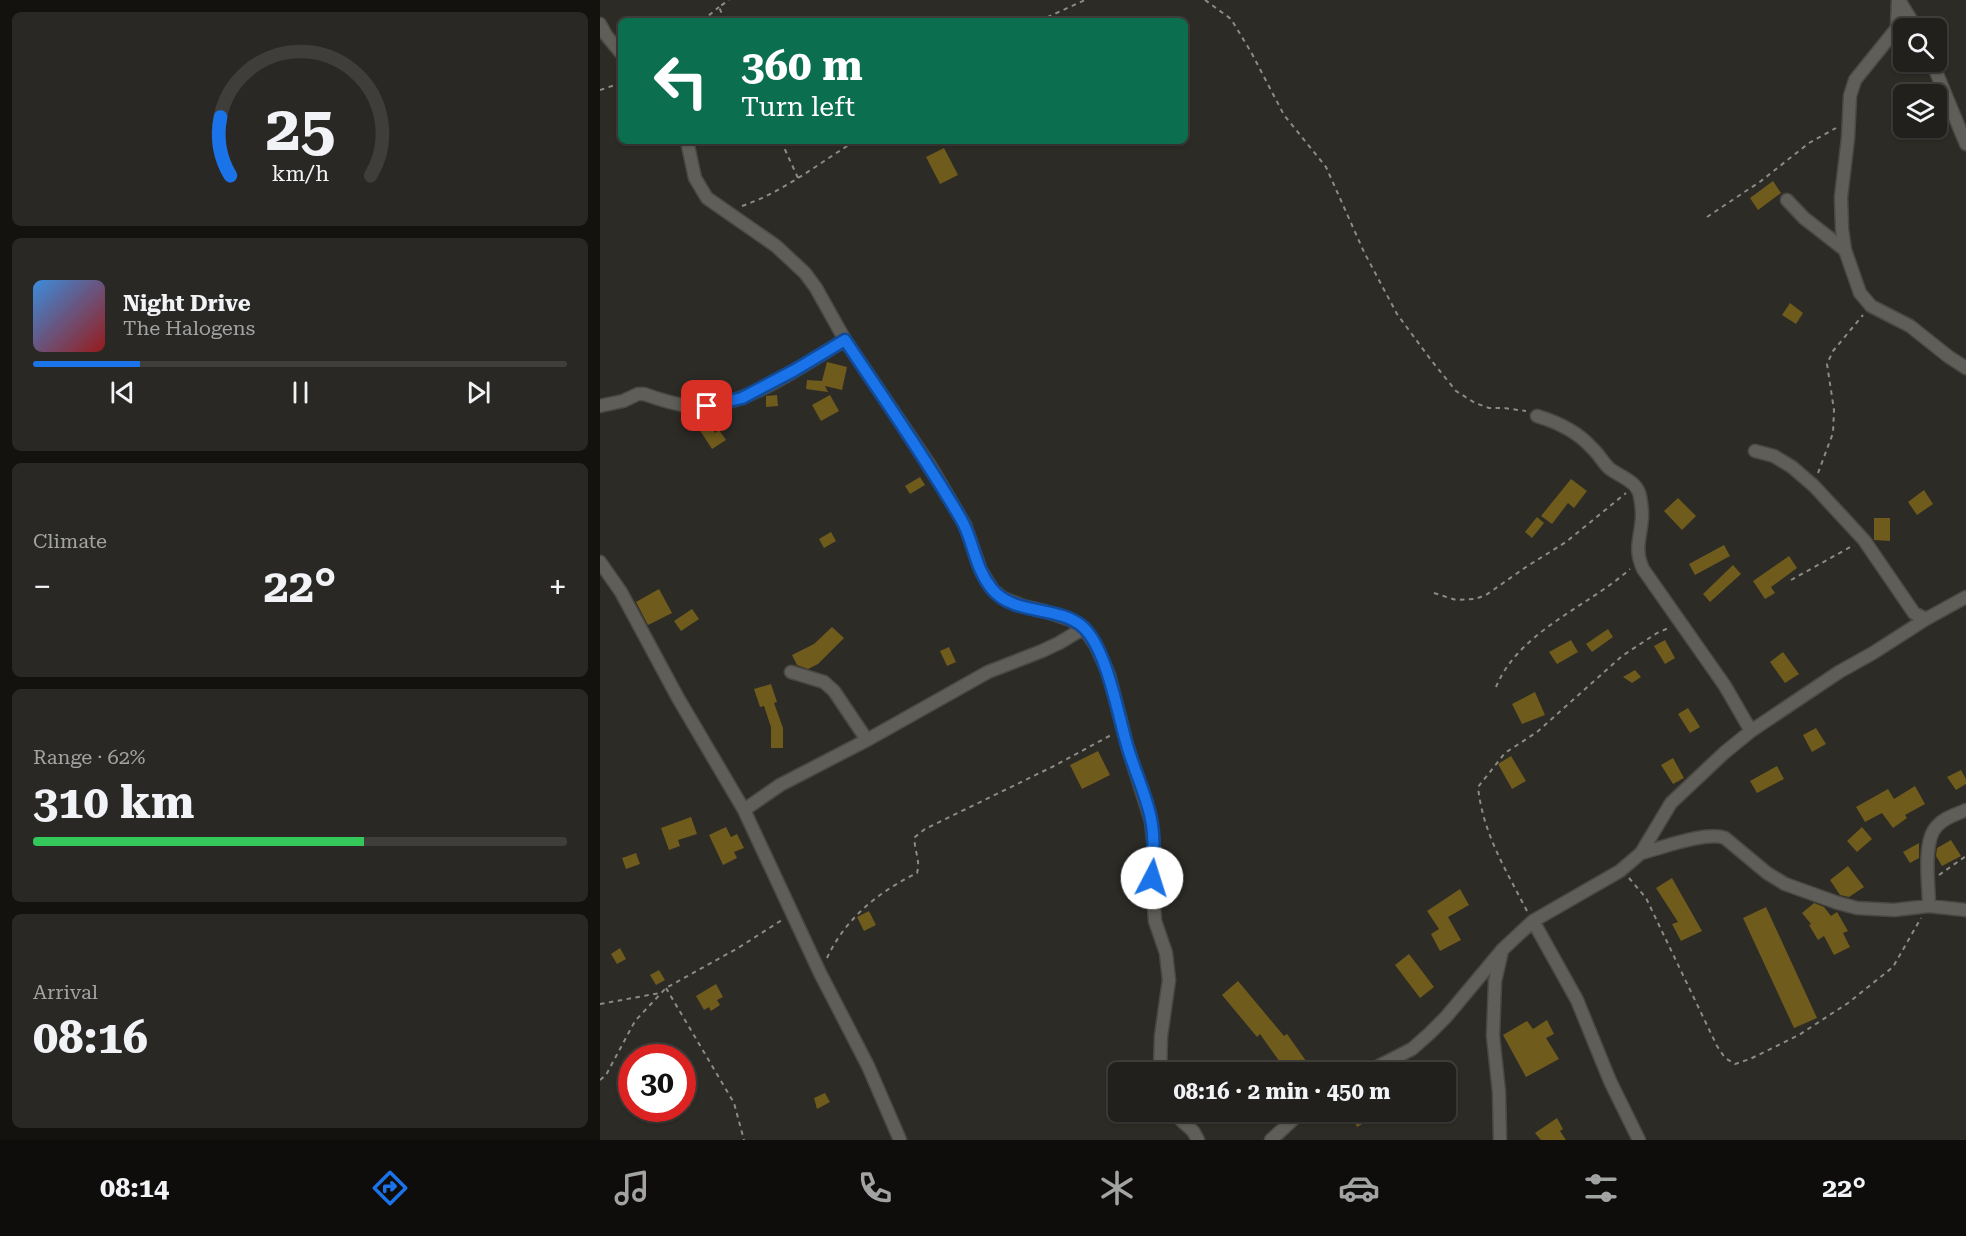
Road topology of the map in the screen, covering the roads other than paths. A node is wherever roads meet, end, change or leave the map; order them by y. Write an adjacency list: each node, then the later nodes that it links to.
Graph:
1 (1899, 0): 2 (street); 9 (street)
2 (1910, 18)
3 (600, 24): 4 (street)
4 (618, 49)
5 (1936, 72): 7 (street)
6 (688, 144): 10 (street)
7 (1966, 144)
8 (1787, 200): 9 (street)
9 (1845, 250): 11 (street)
10 (845, 340): 12 (street); 18 (street)
11 (1966, 368)
12 (600, 406)
13 (1537, 416): 20 (street)
14 (1755, 451): 17 (street)
15 (600, 561): 22 (street)
16 (1966, 597): 17 (street)
17 (1926, 619): 20 (street)
18 (1084, 628): 21 (street); 29 (street)
19 (791, 672): 21 (street)
20 (1751, 730): 24 (street)
21 (867, 740): 22 (street)
22 (744, 810): 33 (street)
23 (1966, 810): 25 (street)
24 (1641, 853): 25 (street); 27 (street)
25 (1929, 906): 26 (street)
26 (1966, 909)
27 (1533, 921): 28 (street); 37 (street)
28 (1502, 950): 30 (street); 36 (street)
29 (1160, 1062)
30 (1387, 1062)
31 (1183, 1122): 34 (street)
32 (1290, 1122): 35 (street)
33 (900, 1140)
34 (1198, 1140)
35 (1271, 1140)
36 (1500, 1140)
37 (1639, 1140)

